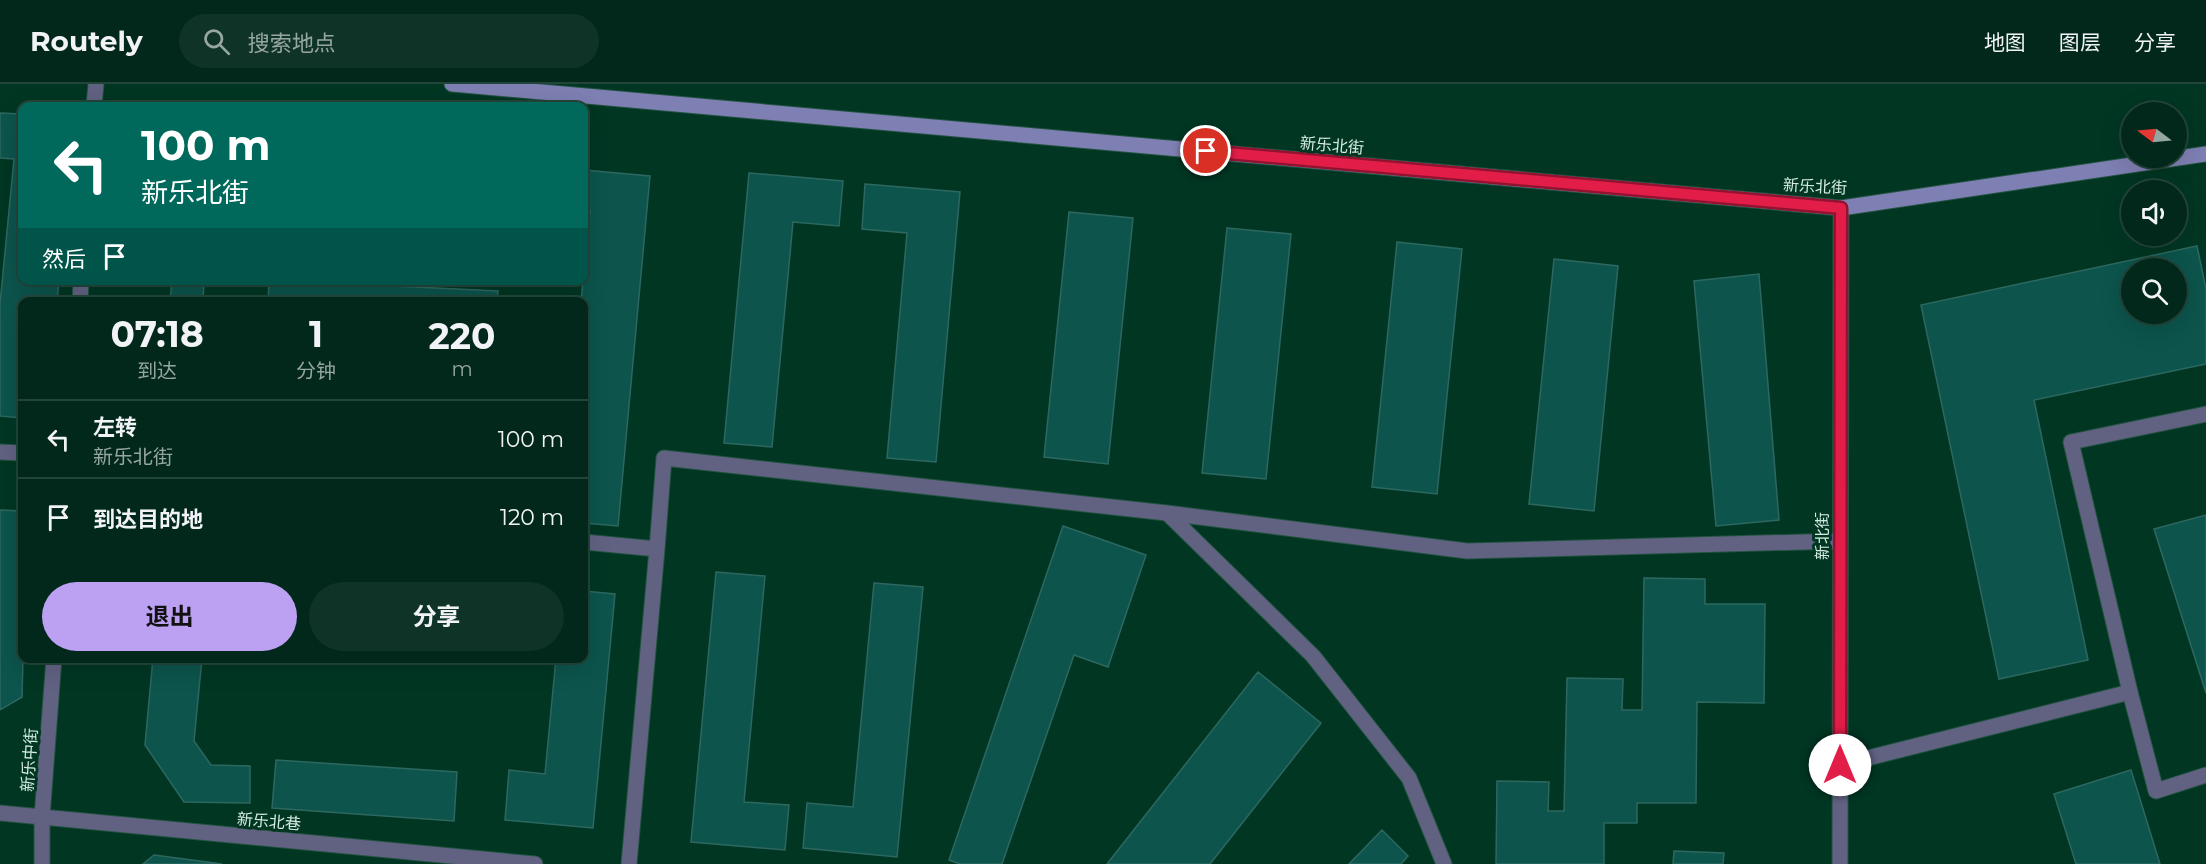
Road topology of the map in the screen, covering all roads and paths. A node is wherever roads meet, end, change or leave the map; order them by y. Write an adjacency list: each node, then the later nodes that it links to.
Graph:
1 (96, 84): 3 (street)
2 (452, 84): 5 (street, 新乐北街)
3 (94, 102)
4 (2206, 154): 5 (street, 新乐北街)
5 (1841, 208): 10 (street, 新北街)
6 (2206, 414): 14 (street)
7 (0, 452): 8 (street)
8 (18, 453)
9 (1167, 513): 10 (street); 12 (street); 22 (street)
10 (1840, 541): 15 (street, 新北街)
11 (588, 542): 12 (street)
12 (657, 549): 21 (street)
13 (54, 663): 18 (street, 新乐中街)
14 (2130, 692): 15 (street); 16 (street)
15 (1840, 765): 23 (street, 新北街)
16 (2206, 776)
17 (0, 813): 18 (street, 新乐北巷)
18 (42, 817): 19 (street, 新乐中街); 20 (street, 新乐北巷)
19 (42, 864)
20 (535, 864)
21 (629, 864)
22 (1444, 864)
23 (1840, 864)

